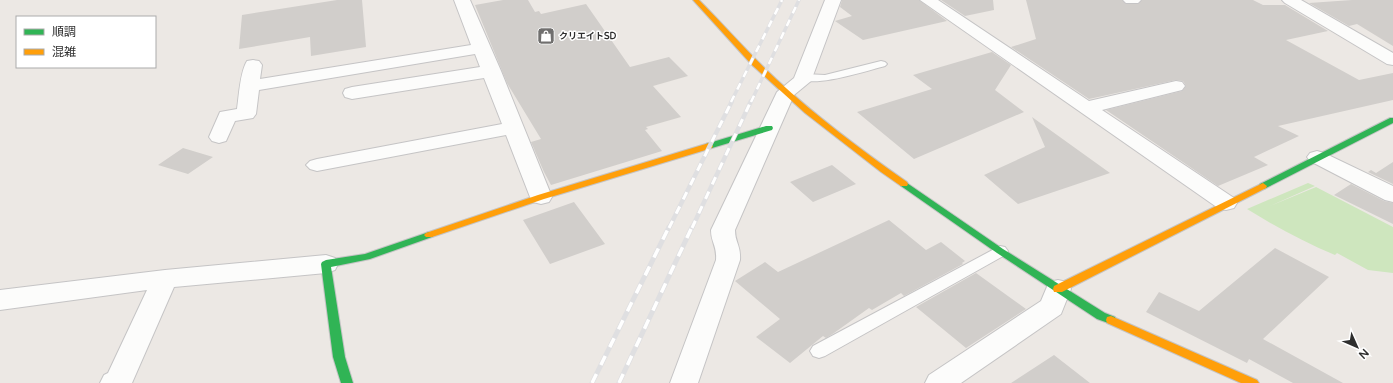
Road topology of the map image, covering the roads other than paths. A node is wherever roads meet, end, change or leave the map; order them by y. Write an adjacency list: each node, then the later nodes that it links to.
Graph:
1 (462, 0): 6 (street)
2 (696, 0): 14 (street)
3 (833, 0): 11 (street)
4 (928, 0): 16 (street)
5 (1290, 0): 7 (street)
6 (482, 48): 10 (street); 12 (street)
7 (1393, 60)
8 (881, 64): 11 (lane)
9 (253, 65): 12 (street)
10 (492, 71): 15 (street); 18 (street)
11 (804, 77): 14 (street)
12 (249, 86): 20 (street)
13 (1176, 86): 16 (street)
14 (786, 92): 19 (street); 26 (street)
15 (352, 93)
16 (1086, 108): 25 (street)
17 (1393, 120): 21 (street)
18 (513, 128): 22 (street); 24 (street)
19 (769, 128): 24 (street); 34 (street)
20 (219, 137)
21 (1317, 157): 23 (street); 25 (street)
22 (317, 165)
23 (1393, 195)
24 (541, 197): 27 (street)
25 (1226, 203): 29 (street)
26 (1000, 252): 29 (street); 31 (lane)
27 (326, 264): 28 (street); 33 (street)
28 (165, 279): 30 (street); 32 (street)
29 (1058, 289): 35 (street); 36 (street)
30 (0, 300)
31 (819, 351)
32 (117, 382)
33 (347, 383)
34 (684, 383)
35 (939, 383)
36 (1253, 383)

